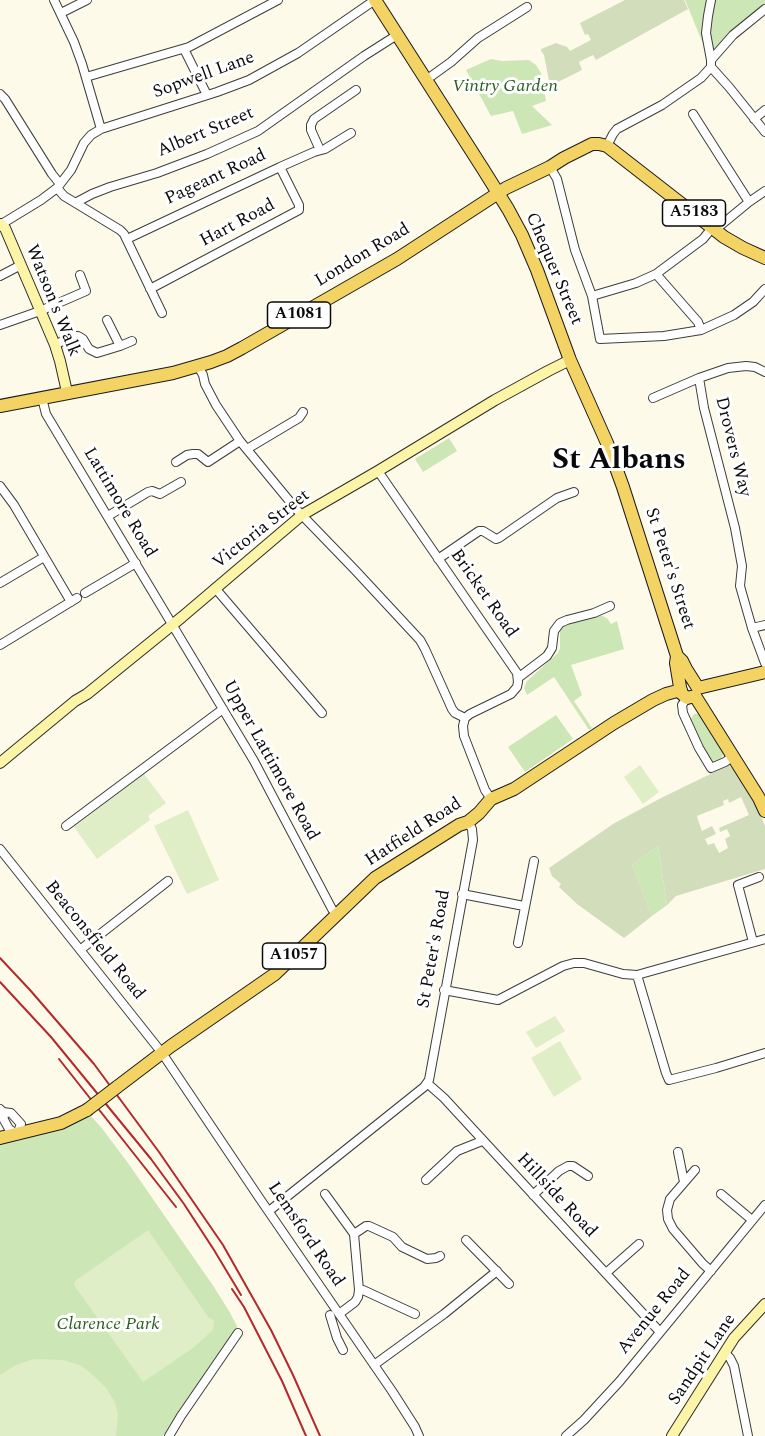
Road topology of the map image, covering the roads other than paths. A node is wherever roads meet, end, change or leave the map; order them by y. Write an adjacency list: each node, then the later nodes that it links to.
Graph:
1 (54, 0): 8 (street)
2 (87, 0): 8 (street)
3 (279, 0): 10 (street)
4 (375, 0): 9 (main road, Chequer Street); 16 (street, Sopwell Lane)
5 (711, 0): 11 (street)
6 (527, 8): 13 (street)
7 (765, 9): 11 (street)
8 (61, 13): 12 (street)
9 (397, 35): 13 (main road, Chequer Street); 30 (street, Albert Street)
10 (184, 49): 12 (street); 16 (street)
11 (711, 64): 19 (street); 23 (street)
12 (86, 78): 20 (street)
13 (426, 81): 29 (main road, Chequer Street)
14 (356, 90): 24 (street)
15 (0, 94): 27 (street)
16 (207, 95): 20 (street, Sopwell Lane)
17 (765, 110): 19 (street)
18 (693, 114): 31 (street)
19 (754, 119): 21 (street)
20 (100, 129): 27 (street)
21 (765, 132)
22 (351, 133): 24 (street, Pageant Road)
23 (607, 146): 25 (main road, London Road); 33 (main road, A5183)
24 (320, 150): 26 (street, Pageant Road)
25 (550, 166): 29 (main road, London Road); 42 (street)
26 (280, 167): 34 (street, Pageant Road); 41 (street, Hart Road)
27 (59, 186): 30 (street); 32 (street)
28 (765, 191): 31 (street)
29 (498, 193): 51 (main road, Chequer Street); 52 (main road, London Road / A1081)
30 (77, 202): 34 (street)
31 (749, 202): 33 (street)
32 (0, 225): 36 (main road, Watson's Walk)
33 (714, 229): 35 (main road, A5183); 37 (street)
34 (127, 238): 41 (street)
35 (765, 258)
36 (21, 265): 39 (street); 43 (main road, Watson's Walk)
37 (656, 274): 42 (street); 47 (street)
38 (80, 275): 43 (street)
39 (0, 276)
40 (765, 289): 47 (street)
41 (150, 290): 44 (street)
42 (592, 296): 47 (street)
43 (40, 311): 46 (street); 49 (main road, Watson's Walk)
44 (162, 313)
45 (107, 320): 50 (street)
46 (0, 325)
47 (701, 330)
48 (132, 341): 50 (street)
49 (55, 345): 50 (street); 55 (main road, Watson's Walk)
50 (120, 346)
51 (570, 360): 63 (main road, Victoria Street); 83 (main road, St Peter's Street)
52 (198, 366): 55 (main road, London Road / A1081); 60 (street)
53 (765, 372): 54 (street)
54 (699, 378): 57 (street); 78 (street, Drovers Way)
55 (67, 392): 56 (main road, London Road / A1081)
56 (42, 398): 58 (main road, London Road / A1081); 68 (street, Lattimore Road)
57 (653, 398)
58 (0, 406)
59 (303, 412): 61 (street)
60 (240, 441): 61 (street); 62 (street)
61 (247, 449): 67 (street)
62 (176, 462)
63 (378, 471): 67 (main road, Victoria Street); 70 (street, Bricket Road)
64 (181, 482): 68 (street)
65 (0, 486): 69 (street)
66 (574, 492): 70 (street)
67 (302, 515): 73 (main road, Victoria Street); 86 (street)
68 (108, 516): 71 (street, Lattimore Road)
69 (44, 557): 72 (street); 74 (street)
70 (438, 559): 82 (street, Bricket Road)
71 (136, 563): 74 (street); 76 (street, Lattimore Road)
72 (0, 584)
73 (215, 588): 76 (main road, Victoria Street); 85 (street)
74 (78, 598): 79 (street)
75 (610, 606): 82 (street)
76 (172, 625): 84 (street, Upper Lattimore Road); 88 (main road, Victoria Street)
77 (765, 625): 78 (street)
78 (752, 628): 80 (street, Drovers Way)
79 (0, 645)
80 (765, 663)
81 (765, 672): 83 (main road, Hatfield Road)
82 (518, 678): 86 (street)
83 (689, 690): 87 (main road, St Peter's Street); 87 (street, St Peter's Street); 89 (main road, Hatfield Road / A1057)
84 (223, 709): 92 (street); 99 (street, Upper Lattimore Road)
85 (322, 713)
86 (465, 718): 89 (street)
87 (733, 756): 90 (main road, St Peter's Street)
88 (0, 763)
89 (491, 799): 91 (main road, Hatfield Road / A1057)
90 (765, 811)
91 (468, 822): 97 (street, St Peter's Road); 99 (main road, Hatfield Road / A1057)
92 (66, 826)
93 (0, 849): 103 (street, Beaconsfield Road)
94 (534, 861): 98 (street)
95 (759, 877): 101 (street)
96 (168, 881): 103 (street)
97 (462, 894): 98 (street); 105 (street, St Peter's Road)
98 (524, 906): 102 (street)
99 (337, 915): 106 (main road, Hatfield Road / A1057)
100 (765, 939): 101 (street)
101 (753, 942): 104 (street)
102 (518, 943)
103 (80, 950): 106 (street, Beaconsfield Road)
104 (637, 975): 105 (street); 107 (street)
105 (444, 990): 108 (street, St Peter's Road)
106 (162, 1053): 110 (main road, Hatfield Road / A1057, bridge); 122 (street, Lemsford Road)
107 (765, 1053)
108 (427, 1083): 112 (street, Hillside Road); 122 (street)
109 (2, 1110): 110 (street)
110 (17, 1134): 111 (main road, Hatfield Road / A1057)
111 (0, 1138)
112 (482, 1141): 116 (street); 120 (street, Hillside Road)
113 (678, 1152): 117 (street)
114 (695, 1170): 117 (street)
115 (588, 1176): 120 (street)
116 (426, 1180)
117 (684, 1182): 129 (street)
118 (721, 1193): 123 (street)
119 (325, 1194): 124 (street)
120 (533, 1195): 130 (street, Hillside Road)
121 (765, 1205): 123 (street, Avenue Road)
122 (269, 1211): 134 (street, Lemsford Road)
123 (752, 1220): 129 (street, Avenue Road)
124 (354, 1234): 127 (street); 132 (street)
125 (466, 1240): 128 (street)
126 (639, 1244): 130 (street)
127 (440, 1256)
128 (496, 1271): 131 (street); 142 (street)
129 (711, 1271): 137 (street, Avenue Road)
130 (606, 1273): 137 (street, Hillside Road)
131 (509, 1284)
132 (359, 1290): 134 (street); 135 (street)
133 (765, 1304): 141 (main road, Sandpit Lane)
134 (335, 1314): 136 (street, Lemsford Road); 139 (street)
135 (415, 1314)
136 (350, 1331): 139 (street); 142 (street, Lemsford Road)
137 (660, 1332): 145 (street, Avenue Road)
138 (238, 1333): 143 (street)
139 (337, 1338): 140 (street)
140 (343, 1350)
141 (724, 1353): 146 (main road, Sandpit Lane); 147 (street)
142 (374, 1365): 144 (street, Lemsford Road)
143 (169, 1436)
144 (419, 1436)
145 (566, 1436)
146 (672, 1436)
147 (748, 1436)

